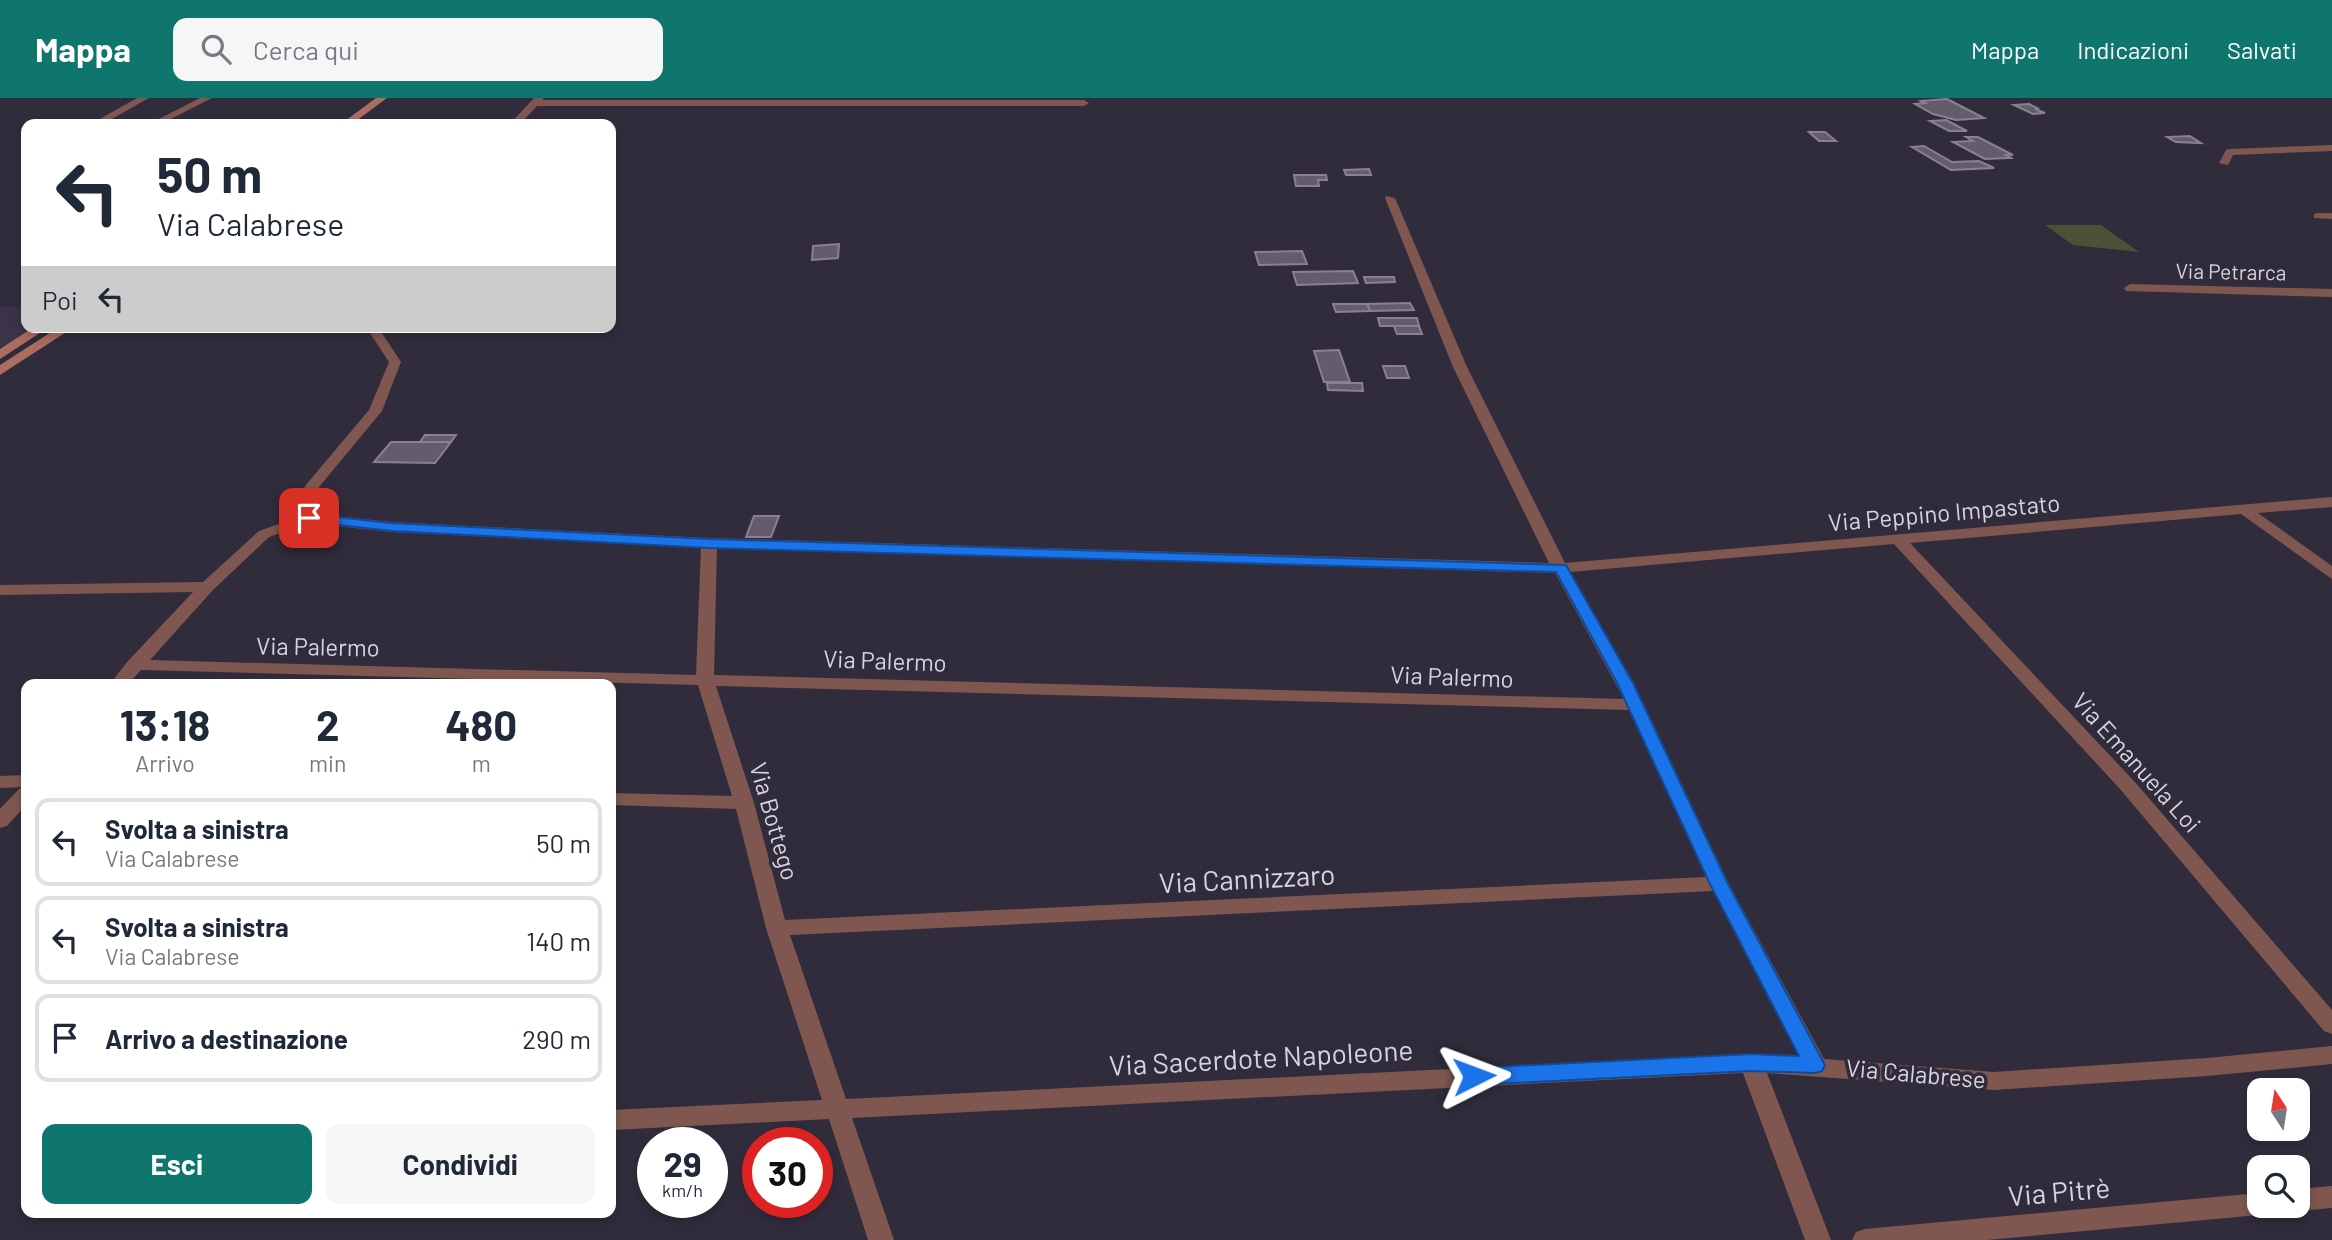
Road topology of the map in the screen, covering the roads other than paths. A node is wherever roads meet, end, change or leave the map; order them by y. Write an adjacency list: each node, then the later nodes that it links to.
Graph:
1 (144, 98): 7 (street)
2 (206, 98): 8 (street)
3 (382, 98): 9 (street)
4 (389, 98): 10 (street)
5 (538, 100): 6 (street); 11 (street)
6 (1084, 103)
7 (105, 119)
8 (164, 119)
9 (353, 119)
10 (371, 119)
11 (520, 119)
12 (2332, 148): 13 (street)
13 (2224, 163)
14 (1390, 198): 31 (street, Via Calabrese)
15 (2318, 216): 16 (street)
16 (2332, 216)
17 (2130, 288): 18 (street, Via Petrarca)
18 (2332, 293)
19 (34, 333): 22 (street)
20 (59, 333): 23 (street)
21 (376, 333): 28 (street)
22 (22, 341): 23 (street); 24 (street)
23 (45, 343): 25 (street)
24 (0, 355)
25 (0, 371)
26 (2332, 502): 27 (street, Via Peppino Impastato)
27 (2243, 509): 29 (street, Via Peppino Impastato); 32 (street)
28 (309, 518): 30 (street); 33 (street)
29 (1898, 539): 31 (street, Via Peppino Impastato); 47 (street, Via Emanuela Loi)
30 (709, 543): 31 (street); 37 (street, Via Bottego)
31 (1560, 568): 38 (street, Via Calabrese)
32 (2332, 574)
33 (207, 587): 34 (street); 35 (street)
34 (0, 590)
35 (134, 666): 36 (street); 37 (street, Via Palermo)
36 (122, 679)
37 (705, 680): 38 (street, Via Palermo); 43 (street, Via Bottego)
38 (1635, 705): 45 (street, Via Calabrese)
39 (21, 781): 40 (street)
40 (0, 782)
41 (21, 798): 44 (street)
42 (616, 799): 43 (street)
43 (744, 803): 46 (street, Via Bottego)
44 (0, 821)
45 (1719, 884): 46 (street, Via Cannizzaro); 50 (street, Via Calabrese)
46 (777, 928): 51 (street, Via Bottego)
47 (2332, 1025)
48 (2332, 1055): 50 (street, Via Calabrese)
49 (1751, 1063): 50 (street, Via Sacerdote Napoleone); 51 (street, Via Sacerdote Napoleone); 57 (street)
50 (1815, 1065)
51 (836, 1107): 52 (street, Via Sacerdote Napoleone); 56 (street, Via Bottego)
52 (616, 1120)
53 (2332, 1197): 54 (street)
54 (2310, 1199)
55 (2247, 1205): 58 (street, Via Pitrè)
56 (881, 1240)
57 (1818, 1240)
58 (1865, 1240)

